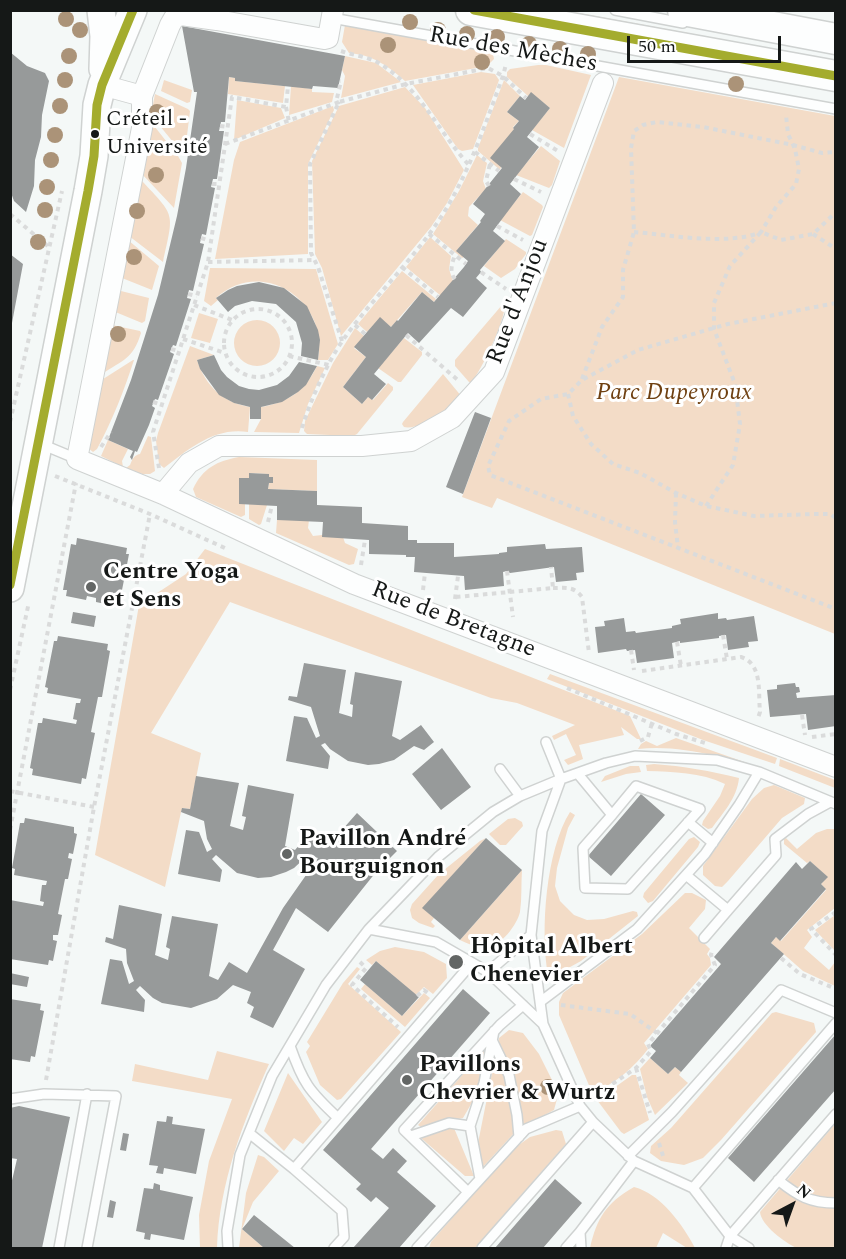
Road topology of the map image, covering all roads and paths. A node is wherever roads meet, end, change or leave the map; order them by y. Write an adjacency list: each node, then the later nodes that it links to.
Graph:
1 (101, 10): 15 (street)
2 (133, 10): 15 (street)
3 (471, 10): 11 (main road, Rue des Mèches)
4 (615, 10): 6 (lane)
5 (333, 14): 8 (lane, Rue des Mèches); 17 (street, Rue des Mèches)
6 (689, 18): 7 (main road)
7 (836, 39)
8 (510, 51): 10 (path); 19 (lane, Rue des Mèches)
9 (352, 54): 14 (path)
10 (503, 76): 14 (path); 18 (path); 29 (path)
11 (836, 76)
12 (340, 81): 20 (path)
13 (603, 83): 31 (street, Rue d'Anjou)
14 (406, 84): 20 (path); 33 (path)
15 (102, 85): 17 (street); 54 (street)
16 (288, 86): 21 (path)
17 (142, 96): 88 (street)
18 (526, 98)
19 (785, 100): 22 (lane, Rue des Mèches); 28 (path)
20 (339, 102): 23 (path); 55 (path)
21 (286, 107): 23 (path); 25 (path)
22 (836, 109)
23 (289, 122): 27 (path)
24 (220, 126): 25 (path)
25 (228, 127): 27 (path)
26 (530, 135): 31 (path)
27 (225, 144): 38 (path)
28 (793, 145): 30 (path); 44 (path); 45 (path)
29 (475, 152): 32 (path); 33 (path)
30 (836, 152)
31 (573, 160): 40 (street, Rue d'Anjou)
32 (490, 164): 34 (path); 39 (path)
33 (469, 165): 46 (path)
34 (499, 171)
35 (514, 179): 40 (path)
36 (64, 181): 50 (path)
37 (212, 184): 38 (path)
38 (219, 184): 49 (path)
39 (489, 186)
40 (558, 200): 51 (street, Rue d'Anjou)
41 (836, 212): 47 (path)
42 (10, 214): 50 (path)
43 (497, 226): 51 (path)
44 (634, 232): 45 (path); 79 (path)
45 (761, 232): 47 (path); 69 (path)
46 (429, 234): 53 (path); 58 (path)
47 (813, 234): 52 (path)
48 (201, 238): 49 (path)
49 (211, 242): 56 (path)
50 (48, 247): 54 (path); 84 (path)
51 (540, 249): 64 (street, Rue d'Anjou)
52 (836, 249)
53 (455, 255): 57 (path); 60 (path)
54 (74, 260): 86 (street)
55 (315, 261): 56 (path); 73 (path)
56 (208, 262): 62 (path)
57 (466, 264)
58 (402, 267): 63 (path); 68 (path)
59 (482, 272): 64 (path)
60 (455, 279)
61 (188, 294): 62 (path)
62 (197, 296): 66 (path)
63 (438, 297)
64 (520, 300): 80 (street, Rue d'Anjou)
65 (836, 303): 69 (path)
66 (194, 304): 67 (path); 72 (path)
67 (232, 321): 76 (path); 77 (path)
68 (355, 325): 70 (path); 73 (path)
69 (714, 329): 79 (path); 93 (path)
70 (365, 334)
71 (406, 335): 80 (path)
72 (183, 339): 75 (path); 76 (path)
73 (342, 341): 78 (path)
74 (171, 349): 75 (path)
75 (179, 351): 83 (path)
76 (226, 353): 77 (path)
77 (289, 356): 78 (path)
78 (329, 365): 87 (path)
79 (582, 380): 81 (path)
80 (474, 394): 87 (street, Rue d'Anjou)
81 (568, 394): 91 (path); 97 (path)
82 (153, 402): 83 (path)
83 (162, 405): 89 (path)
84 (10, 422)
85 (111, 432): 88 (path)
86 (39, 443): 88 (lane); 102 (street)
87 (300, 446): 92 (street, Rue d'Anjou)
88 (86, 457): 92 (street, Rue de Bretagne)
89 (160, 472)
90 (76, 483): 127 (path)
91 (676, 493): 93 (path); 97 (path)
92 (163, 494): 101 (street, Rue de Bretagne)
93 (706, 506): 95 (path)
94 (150, 514): 130 (path)
95 (836, 518)
96 (365, 540): 101 (path)
97 (678, 548): 106 (path)
98 (552, 567): 103 (path)
99 (507, 571): 104 (path)
100 (458, 576): 105 (path)
101 (354, 584): 108 (street, Rue de Bretagne)
102 (10, 588)
103 (553, 588): 104 (path); 113 (path)
104 (509, 592): 105 (path); 107 (path)
105 (456, 597): 108 (path)
106 (836, 609)
107 (513, 617)
108 (443, 618): 113 (street, Rue de Bretagne)
109 (723, 635): 111 (path)
110 (677, 642): 112 (path)
111 (727, 659): 112 (path); 117 (path)
112 (681, 666): 114 (path)
113 (586, 672): 117 (street, Rue de Bretagne)
114 (634, 672)
115 (652, 723): 119 (path)
116 (836, 734): 118 (path)
117 (753, 736): 121 (street, Rue de Bretagne)
118 (806, 737)
119 (642, 740)
120 (546, 742): 125 (lane)
121 (836, 767)
122 (500, 769): 128 (lane)
123 (759, 772): 124 (lane); 129 (lane); 135 (lane)
124 (578, 774): 125 (lane); 132 (lane)
125 (561, 779): 128 (lane); 140 (lane)
126 (10, 791): 127 (path)
127 (18, 792): 130 (path); 131 (path)
128 (520, 796): 139 (lane)
129 (832, 803): 137 (lane)
130 (94, 807): 158 (path)
131 (12, 810): 134 (path)
132 (612, 815): 133 (lane); 133 (lane)
133 (688, 822): 135 (lane)
134 (10, 830)
135 (713, 843): 136 (lane)
136 (686, 875): 137 (lane); 148 (lane)
137 (728, 910): 141 (lane)
138 (836, 912): 143 (path)
139 (369, 929): 142 (lane); 145 (lane)
140 (531, 935): 146 (lane); 149 (lane)
141 (704, 938): 154 (path)
142 (350, 953): 155 (path); 157 (lane)
143 (836, 955)
144 (781, 958): 147 (path)
145 (472, 963): 146 (lane); 155 (lane)
146 (488, 972): 150 (lane)
147 (836, 989)
148 (551, 994): 149 (lane); 154 (path)
149 (540, 1002): 153 (lane)
150 (523, 1005): 153 (lane); 156 (lane)
151 (836, 1013): 169 (lane)
152 (836, 1023): 173 (lane)
153 (543, 1024): 161 (lane)
154 (657, 1033): 161 (path)
155 (409, 1036): 163 (lane)
156 (493, 1036): 165 (lane); 167 (lane); 168 (lane)
157 (290, 1046): 163 (lane); 166 (lane)
158 (45, 1085)
159 (87, 1094): 160 (lane); 179 (lane); 180 (lane)
160 (10, 1099)
161 (580, 1106): 164 (lane); 168 (lane)
162 (836, 1114): 172 (lane)
163 (338, 1118): 170 (lane)
164 (593, 1122): 169 (lane); 183 (lane)
165 (470, 1126): 167 (lane); 171 (lane)
166 (249, 1133): 170 (lane); 181 (lane)
167 (411, 1136): 174 (lane)
168 (519, 1137): 171 (lane)
169 (631, 1159): 173 (lane); 176 (lane)
170 (294, 1169): 182 (lane)
171 (480, 1179): 174 (lane)
172 (778, 1180): 175 (lane); 177 (lane)
173 (693, 1188): 177 (lane)
174 (468, 1192): 178 (lane)
175 (836, 1203)
176 (580, 1232): 184 (lane); 185 (lane)
177 (730, 1236): 186 (lane); 187 (lane)
178 (421, 1247)
179 (59, 1248)
180 (87, 1248)
181 (228, 1248)
182 (334, 1248)
183 (482, 1248)
184 (566, 1248)
185 (581, 1248)
186 (726, 1248)
187 (749, 1248)

